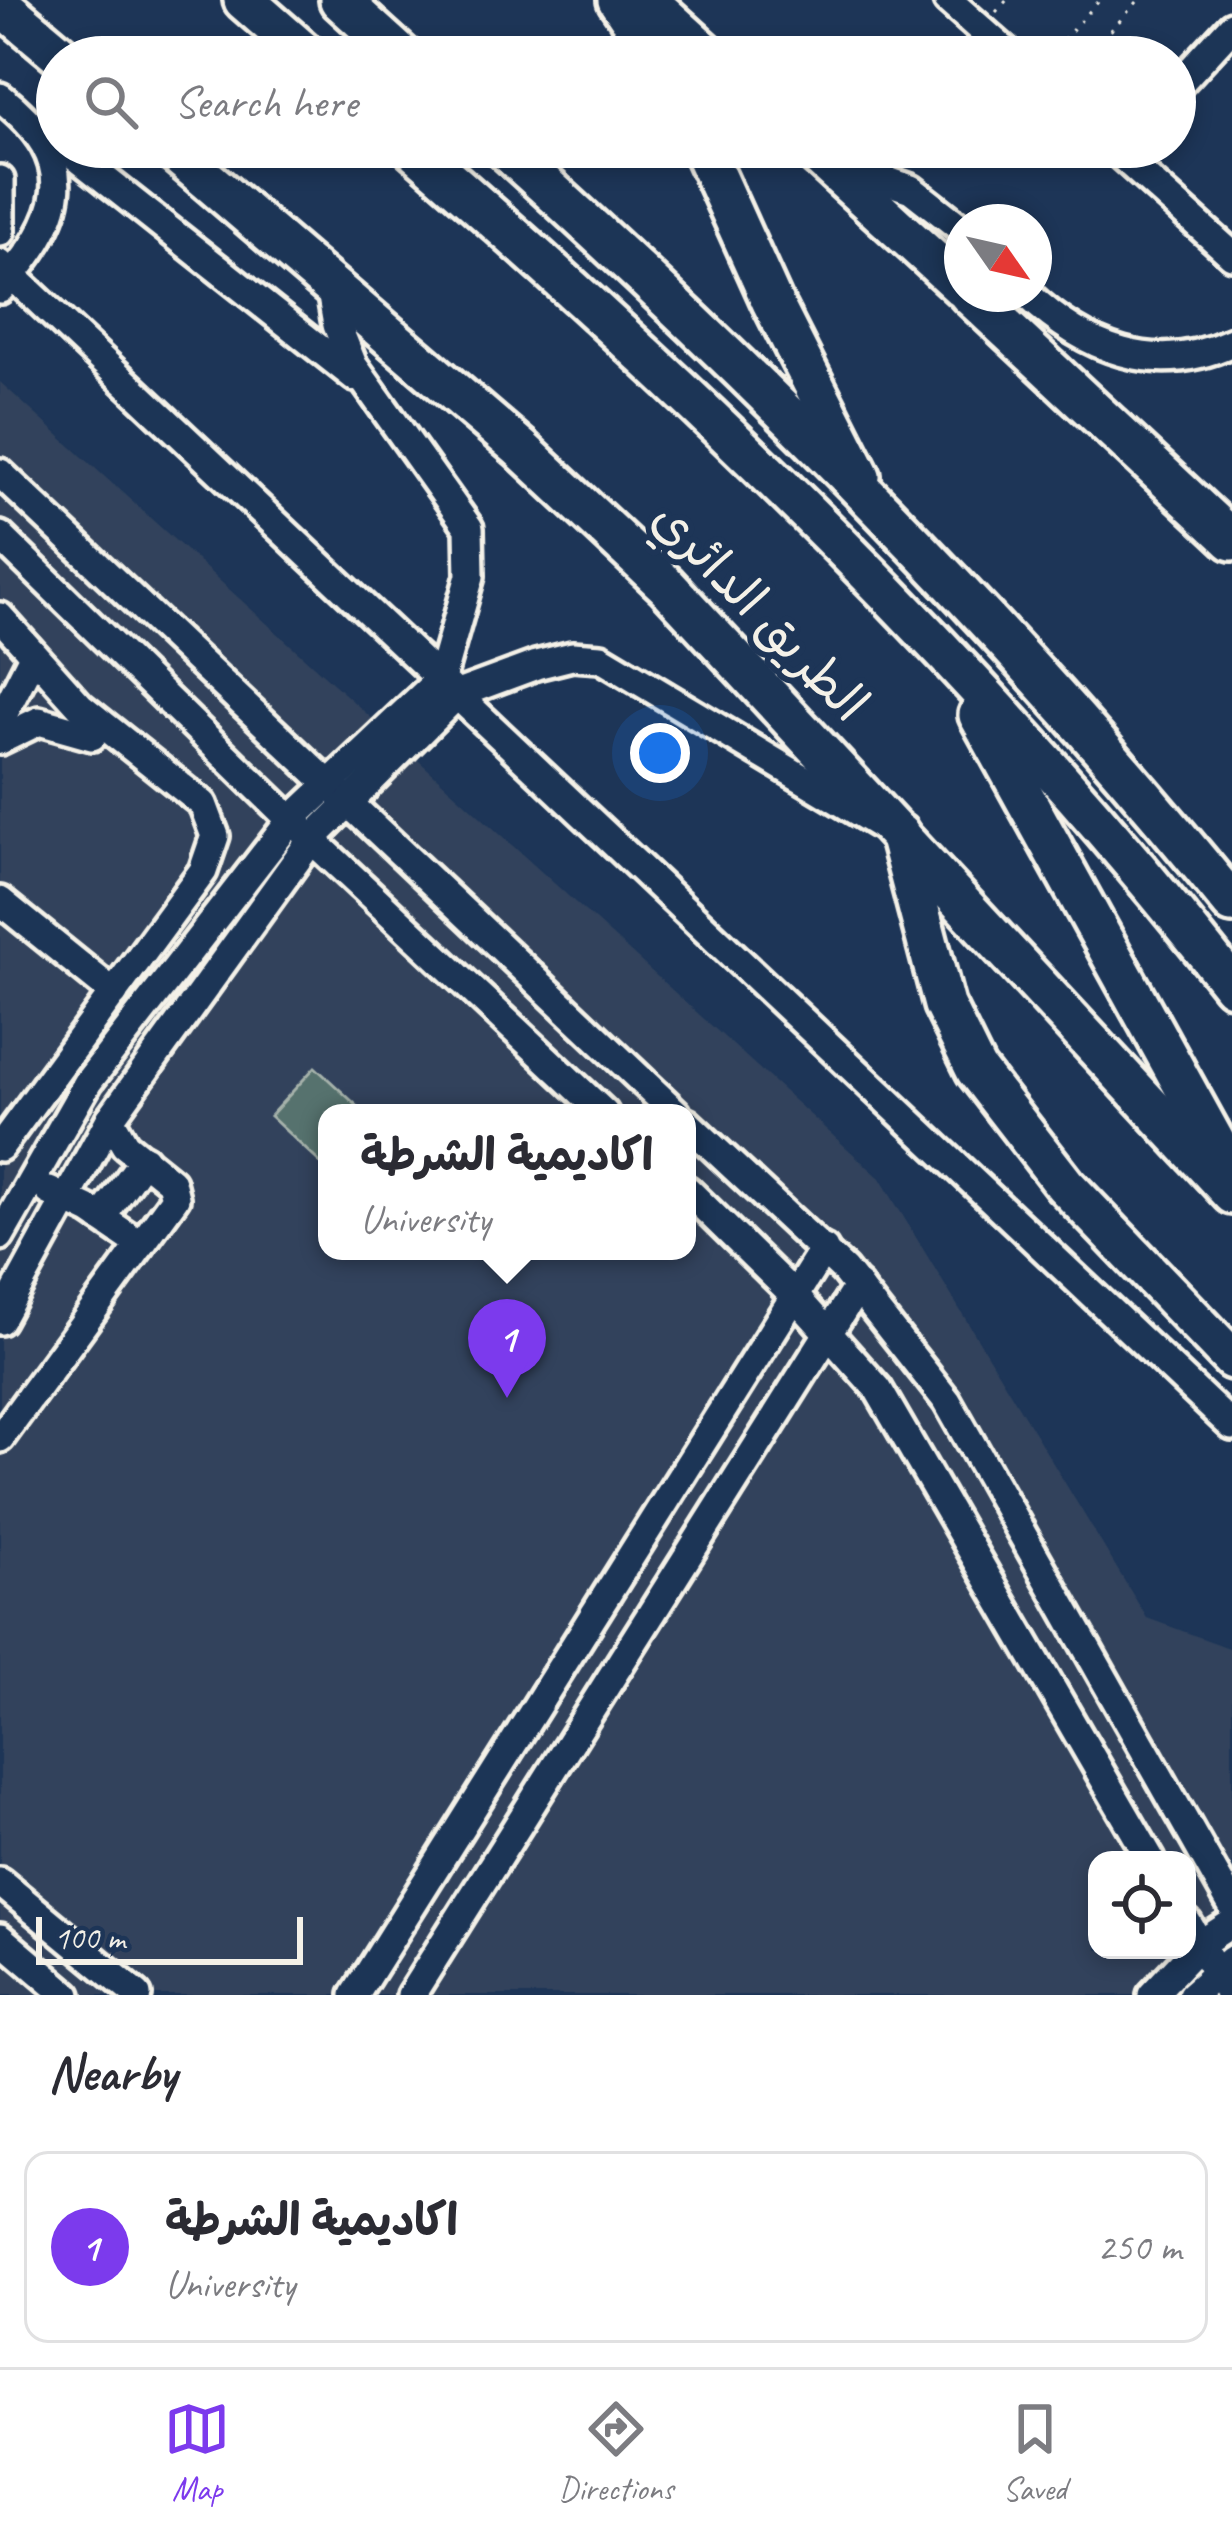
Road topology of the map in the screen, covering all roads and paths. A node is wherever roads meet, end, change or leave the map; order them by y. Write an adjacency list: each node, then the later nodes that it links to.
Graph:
1 (244, 0): 10 (highway)
2 (340, 0): 11 (highway)
3 (618, 0): 12 (highway)
4 (647, 0): 13 (highway)
5 (948, 0): 14 (street)
6 (1100, 0): 15 (path)
7 (1139, 0): 16 (path)
8 (0, 4): 9 (highway)
9 (38, 36)
10 (285, 36)
11 (380, 36)
12 (642, 36)
13 (687, 36)
14 (988, 36)
15 (1067, 36)
16 (1106, 36)
17 (1226, 45): 18 (street)
18 (1196, 70)
19 (0, 97): 20 (street)
20 (28, 119): 21 (street); 22 (street)
21 (36, 125)
22 (36, 129)
23 (50, 168): 37 (street)
24 (90, 168): 42 (street)
25 (194, 168): 38 (highway, الطريق الدائري)
26 (435, 168): 50 (highway, الطريق الدائري)
27 (525, 168): 44 (highway)
28 (712, 168): 44 (highway)
29 (832, 168): 36 (highway)
30 (860, 168): 33 (street)
31 (1138, 168): 35 (street)
32 (0, 180): 34 (street)
33 (944, 213)
34 (0, 232)
35 (1232, 255)
36 (944, 270)
37 (5, 275): 53 (street)
38 (330, 284): 42 (street); 58 (highway, الطريق الدائري)
39 (988, 312): 47 (highway)
40 (1047, 312): 41 (street)
41 (1232, 342)
42 (368, 387): 53 (street)
43 (0, 473): 45 (street)
44 (872, 503): 60 (highway)
45 (37, 506): 46 (street); 49 (street)
46 (2, 538): 52 (street)
47 (1232, 540)
48 (0, 616): 51 (street)
49 (178, 640): 52 (street); 56 (street)
50 (935, 644): 61 (highway, الطريق الدائري); 71 (highway)
51 (11, 657): 54 (street); 62 (street)
52 (143, 675): 57 (street)
53 (450, 686): 56 (street); 58 (street); 85 (street)
54 (92, 736): 55 (street); 62 (street)
55 (0, 740)
56 (340, 795): 57 (street); 63 (street)
57 (301, 829): 64 (street); 67 (street); 72 (street)
58 (898, 831): 73 (highway, الطريق الدائري); 84 (highway)
59 (0, 901): 62 (street)
60 (1232, 903)
61 (1232, 985)
62 (107, 988): 68 (street)
63 (584, 1026): 64 (street); 66 (street)
64 (555, 1067): 65 (street)
65 (594, 1104)
66 (666, 1104)
67 (110, 1119): 70 (street); 75 (street)
68 (5, 1125)
69 (696, 1131): 79 (street)
70 (144, 1160): 76 (street); 78 (street)
71 (1232, 1174)
72 (30, 1180): 75 (street); 77 (street)
73 (1232, 1194)
74 (696, 1199): 81 (street)
75 (63, 1200): 76 (street); 82 (street)
76 (101, 1218): 78 (street)
77 (0, 1236)
78 (141, 1245): 86 (street)
79 (824, 1249): 80 (street); 81 (street)
80 (859, 1286): 83 (street); 91 (street)
81 (794, 1294): 83 (street); 87 (street)
82 (0, 1320)
83 (828, 1331): 88 (street); 89 (street)
84 (1232, 1359)
85 (1232, 1426)
86 (0, 1438)
87 (468, 1814): 88 (street); 100 (street)
88 (510, 1838): 101 (street)
89 (1146, 1851)
90 (0, 1882): 99 (street)
91 (1232, 1905)
92 (1232, 1923): 93 (street)
93 (1196, 1932)
94 (1196, 1936): 97 (street)
95 (0, 1938): 98 (street)
96 (1176, 1959): 102 (street)
97 (1226, 1976): 103 (street)
98 (68, 1995)
99 (136, 1995)
100 (355, 1995)
101 (411, 1995)
102 (1152, 1995)
103 (1192, 1995)

